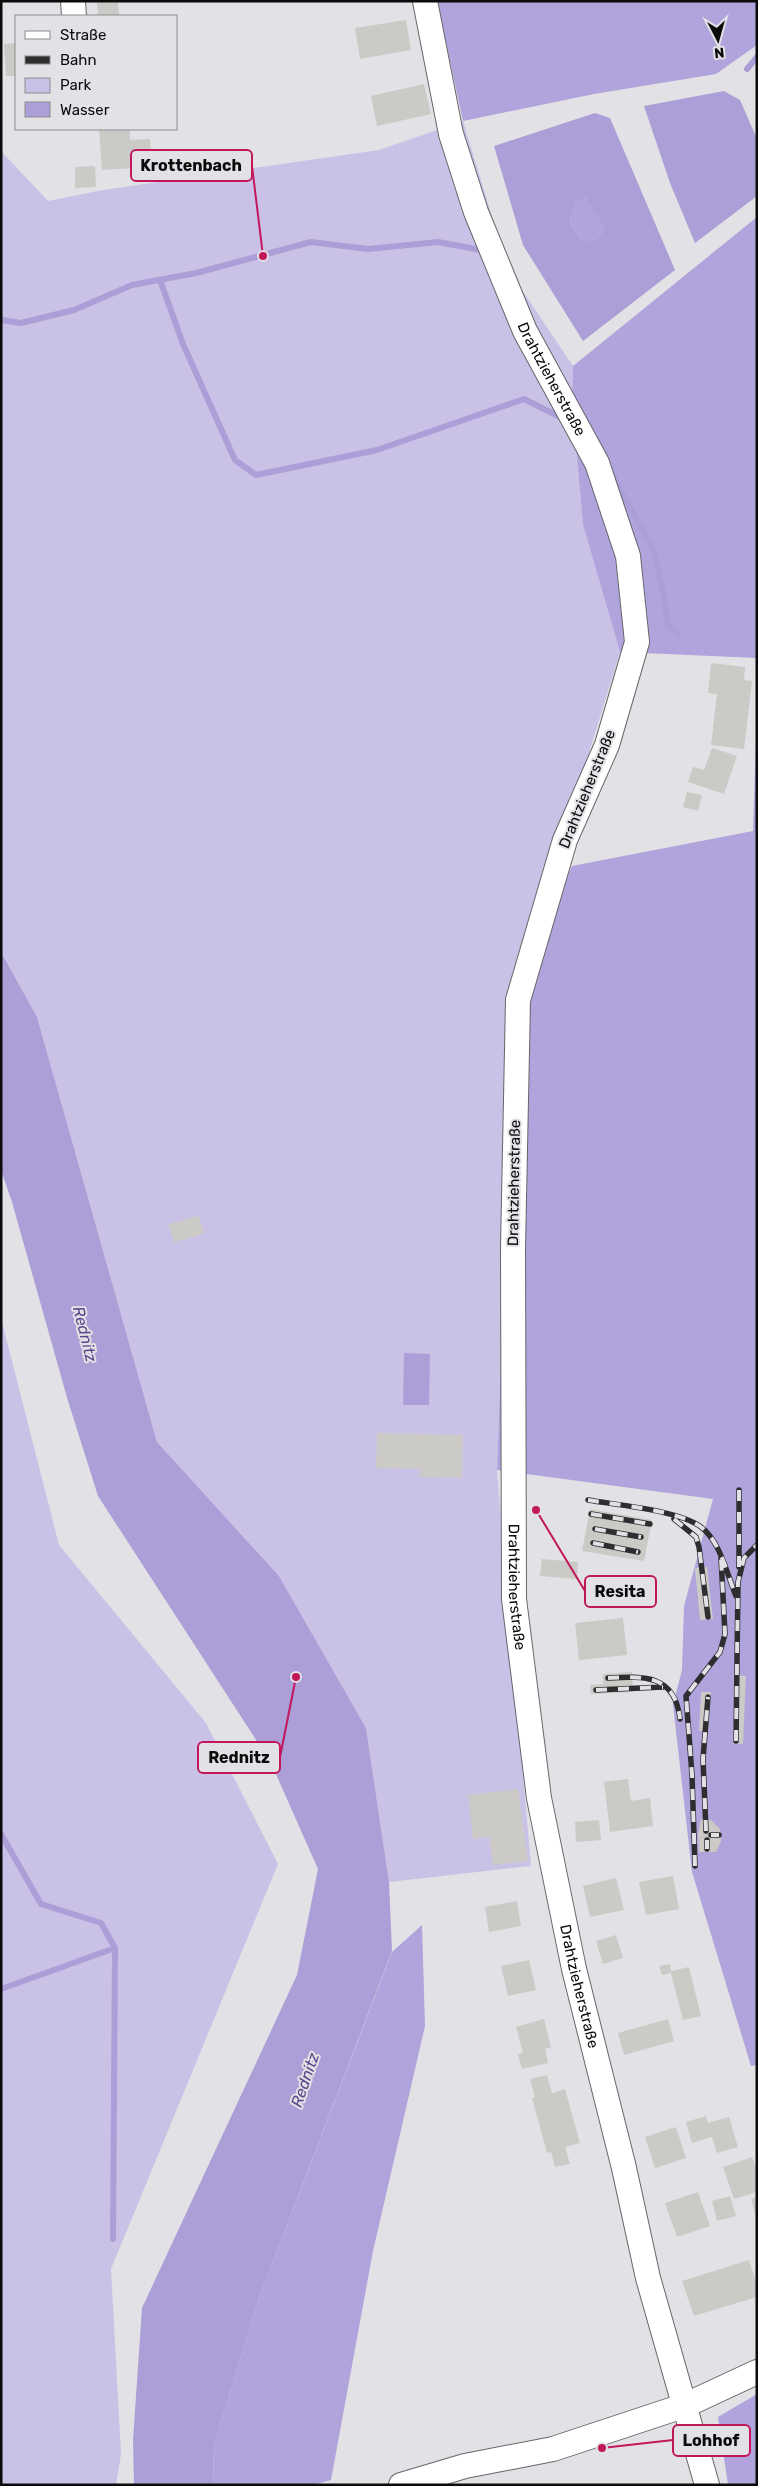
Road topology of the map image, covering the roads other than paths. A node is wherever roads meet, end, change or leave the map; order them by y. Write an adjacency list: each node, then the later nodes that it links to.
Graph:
1 (73, 1): 3 (street)
2 (425, 1): 5 (street, Drahtzieherstraße)
3 (74, 15)
4 (757, 2372): 5 (street)
5 (686, 2405): 6 (street); 7 (street, Drahtzieherstraße)
6 (401, 2485)
7 (707, 2485)

